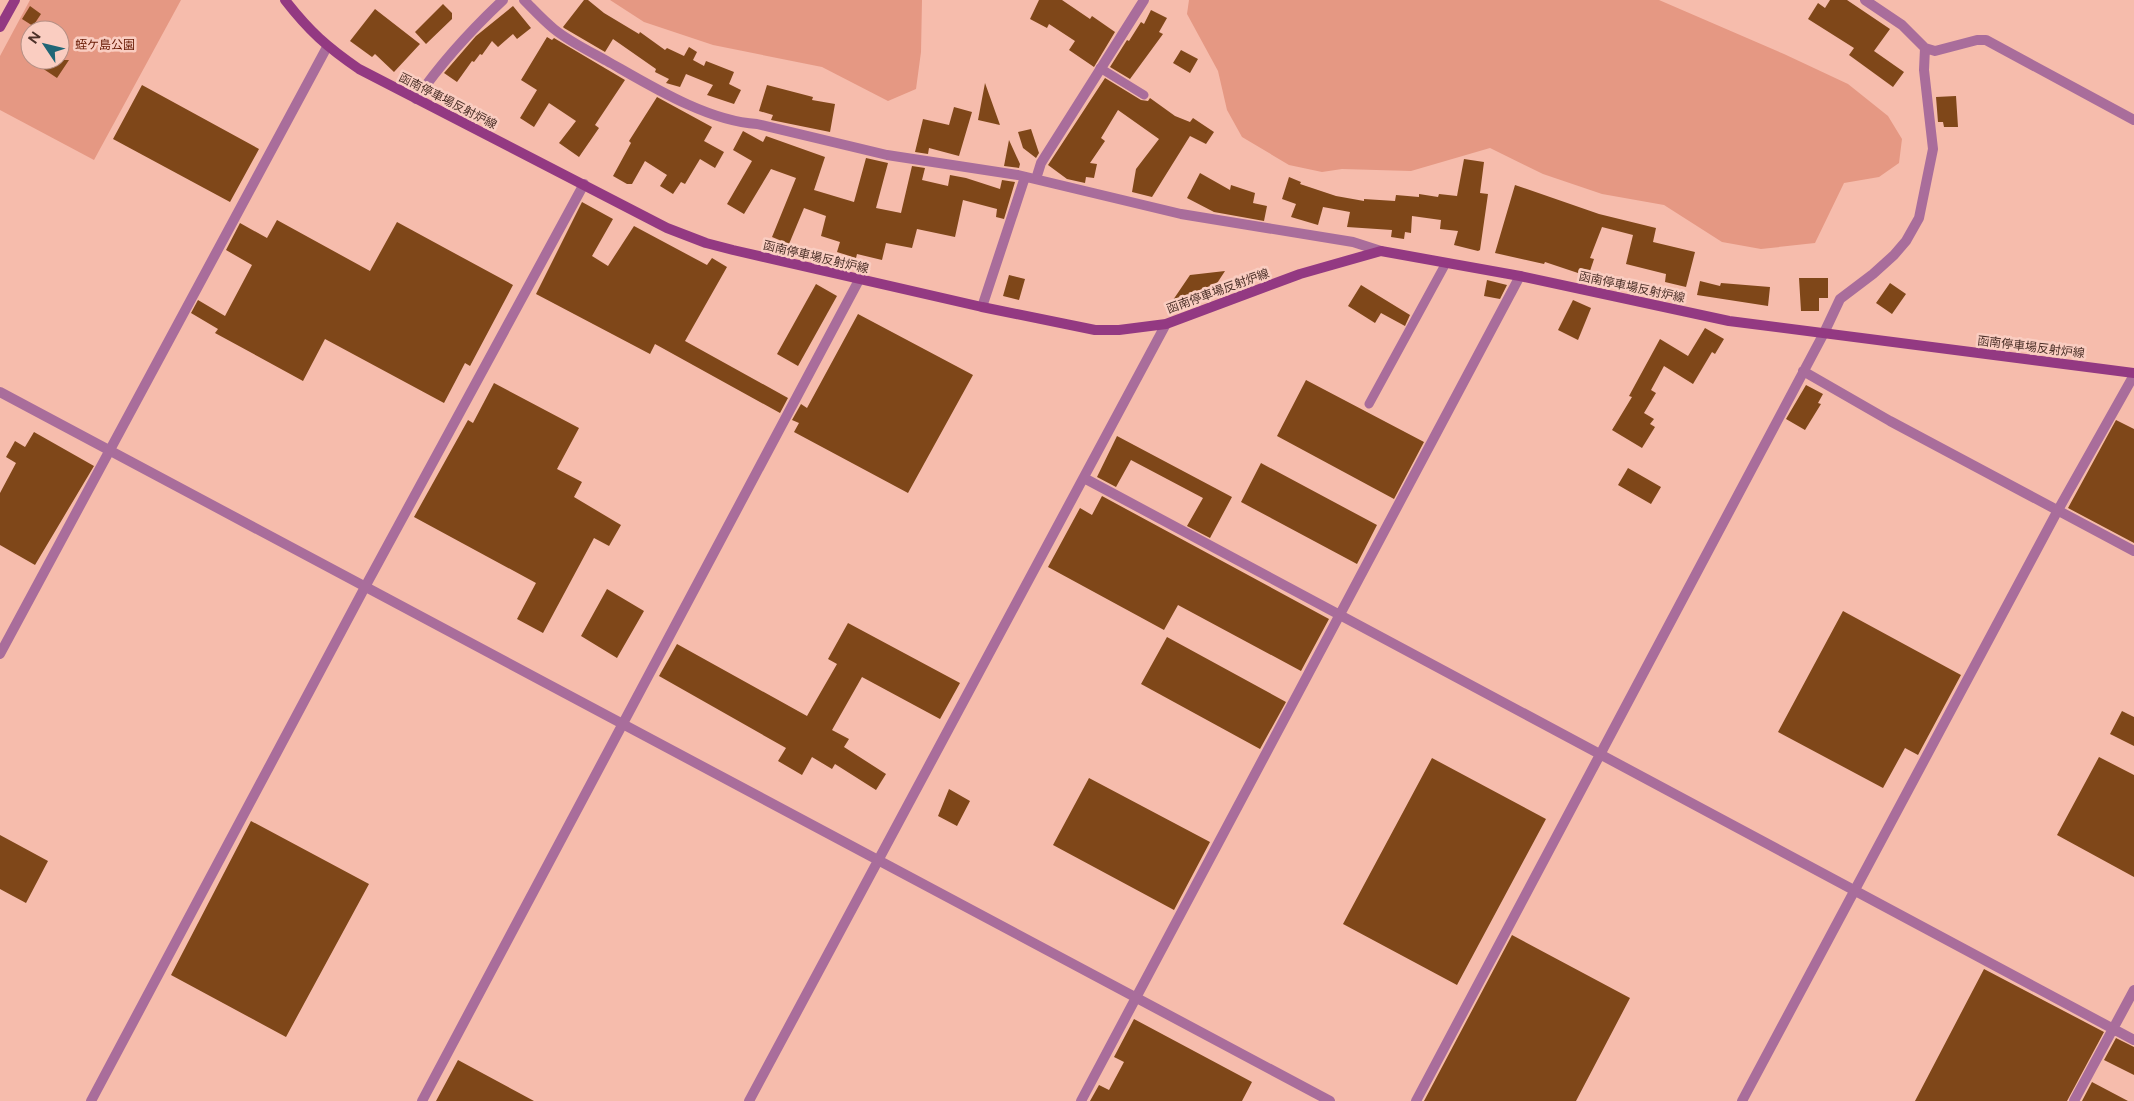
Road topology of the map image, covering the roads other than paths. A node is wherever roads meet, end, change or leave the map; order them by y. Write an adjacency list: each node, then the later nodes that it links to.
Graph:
1 (15, 0): 7 (main road)
2 (286, 0): 8 (main road, 函南停車場反射炉線)
3 (503, 0): 12 (street)
4 (524, 0): 14 (street)
5 (1144, 0): 10 (street)
6 (1865, 0): 9 (street)
7 (0, 27)
8 (327, 47): 12 (main road, 函南停車場反射炉線); 27 (street)
9 (1925, 48): 13 (street); 22 (street)
10 (1100, 68): 11 (lane); 14 (street)
11 (1144, 95)
12 (416, 99): 15 (main road, 函南停車場反射炉線)
13 (2134, 120)
14 (1030, 178): 16 (street); 20 (street)
15 (584, 184): 19 (main road, 函南停車場反射炉線); 31 (street)
16 (1381, 251): 17 (main road, 函南停車場反射炉線); 21 (main road, 函南停車場反射炉線)
17 (1446, 262): 18 (main road, 函南停車場反射炉線); 26 (lane)
18 (1520, 276): 22 (main road, 函南停車場反射炉線); 32 (street)
19 (859, 280): 20 (main road, 函南停車場反射炉線); 34 (street)
20 (982, 307): 21 (main road, 函南停車場反射炉線)
21 (1166, 324): 28 (street)
22 (1820, 332): 23 (street); 24 (main road, 函南停車場反射炉線)
23 (1803, 371): 29 (street); 35 (street)
24 (2134, 374): 29 (street)
25 (0, 392): 27 (street)
26 (1369, 404)
27 (109, 450): 31 (street); 33 (street)
28 (1084, 478): 32 (street); 36 (street)
29 (2058, 510): 30 (street); 37 (street)
30 (2134, 551)
31 (365, 587): 34 (street); 42 (street)
32 (1340, 616): 35 (street); 39 (street)
33 (0, 654)
34 (624, 724): 36 (street); 43 (street)
35 (1600, 754): 37 (street); 47 (street)
36 (878, 860): 39 (street); 44 (street)
37 (1855, 890): 40 (street); 48 (street)
38 (2134, 990): 40 (street)
39 (1136, 999): 45 (street); 46 (street)
40 (2113, 1029): 41 (street); 49 (street)
41 (2134, 1040)
42 (91, 1101)
43 (422, 1101)
44 (749, 1101)
45 (1082, 1101)
46 (1330, 1101)
47 (1416, 1101)
48 (1742, 1101)
49 (2074, 1101)

